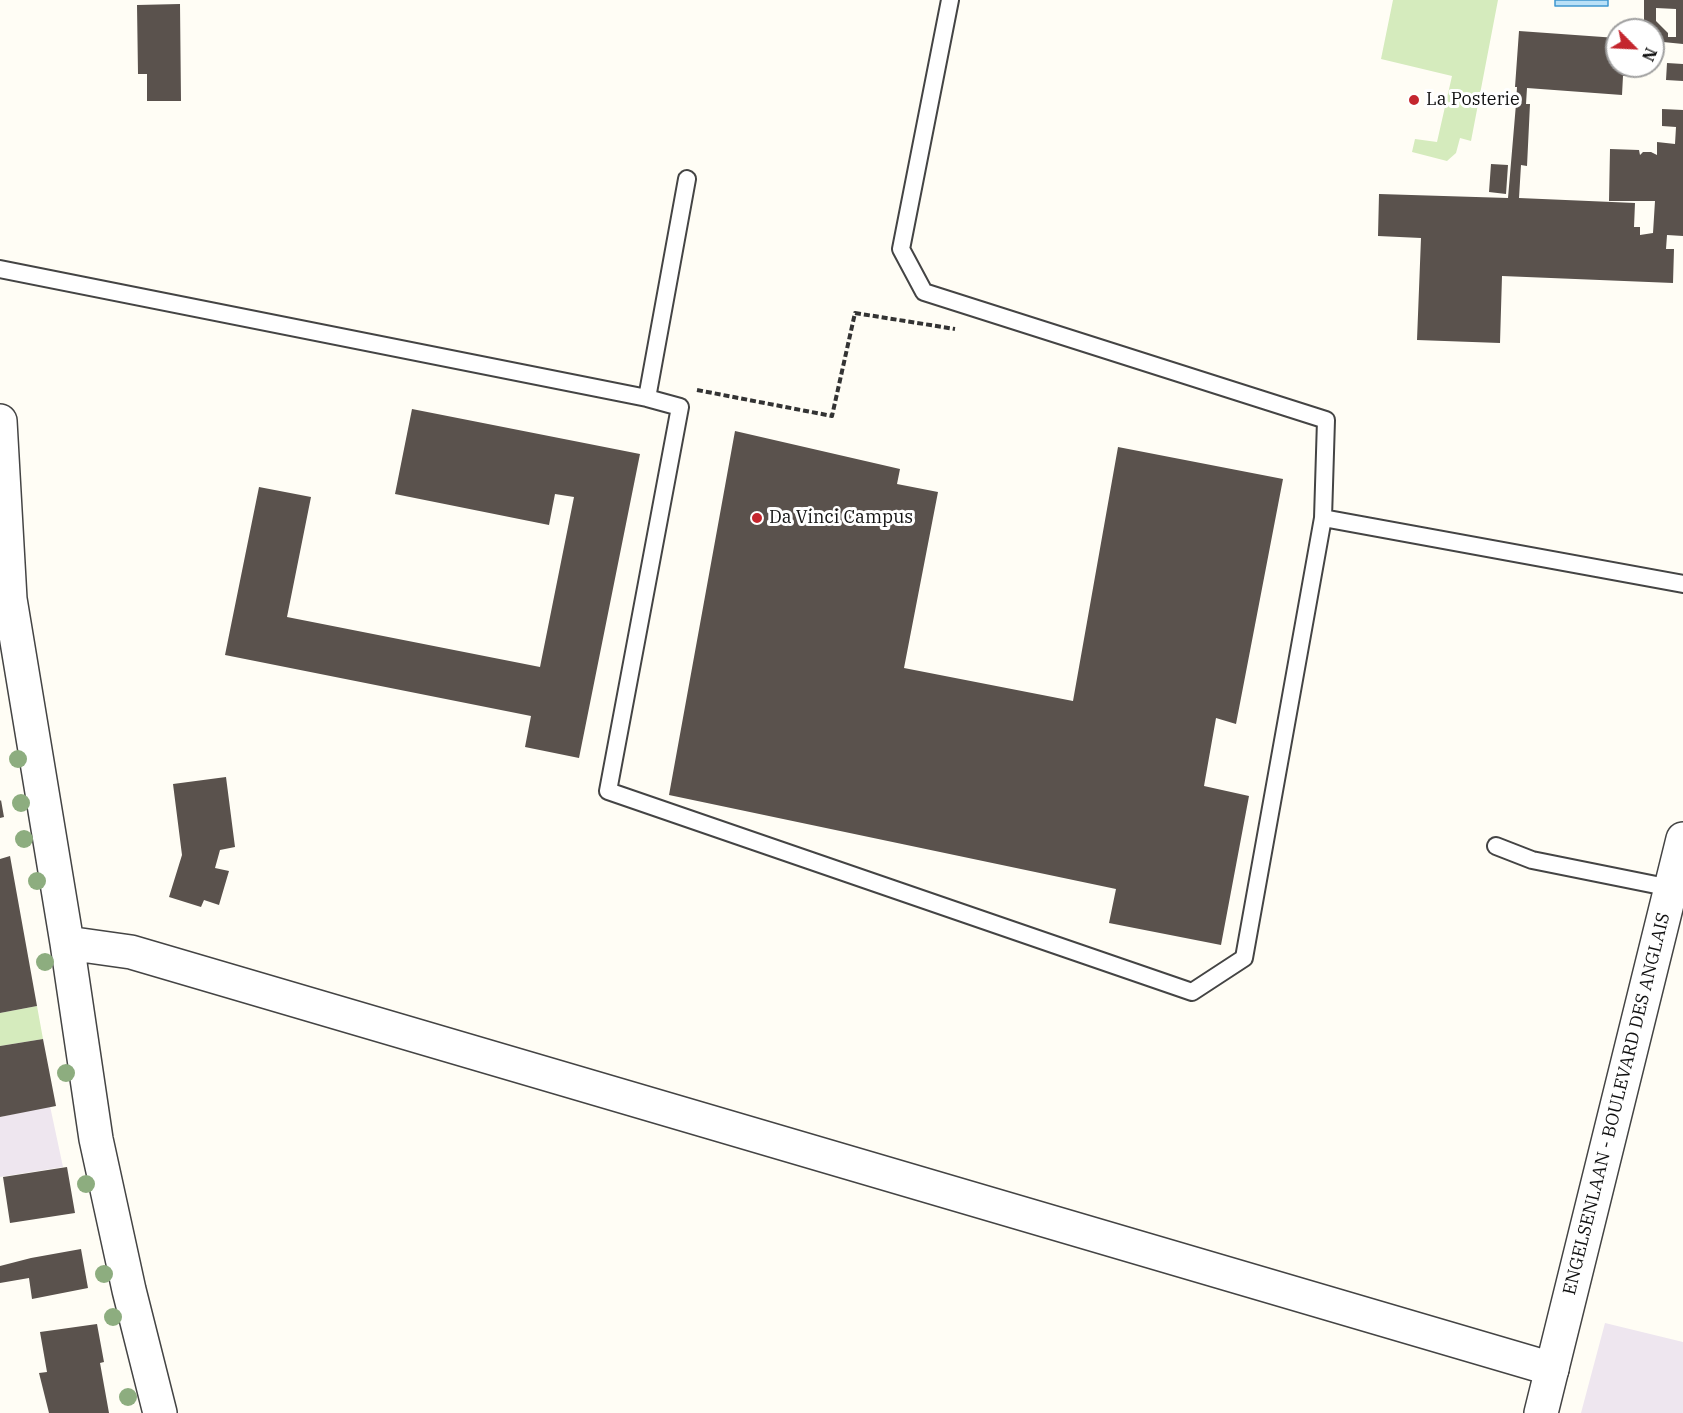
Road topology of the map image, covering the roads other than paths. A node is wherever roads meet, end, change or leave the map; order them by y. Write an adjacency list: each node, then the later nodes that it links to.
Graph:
1 (950, 0): 6 (lane)
2 (687, 179): 4 (lane)
3 (0, 269): 4 (lane)
4 (647, 398): 6 (lane)
5 (0, 421): 8 (street)
6 (1323, 518): 7 (lane)
7 (1683, 584)
8 (5, 599): 12 (street)
9 (1683, 839): 11 (street, ENGELSENLAAN - BOULEVARD DES ANGLAIS)
10 (1497, 846): 11 (lane)
11 (1671, 888): 13 (street, ENGELSENLAAN - BOULEVARD DES ANGLAIS)
12 (67, 943): 13 (street); 14 (street)
13 (1552, 1370): 15 (street, ENGELSENLAAN - BOULEVARD DES ANGLAIS)
14 (160, 1413)
15 (1541, 1413)

